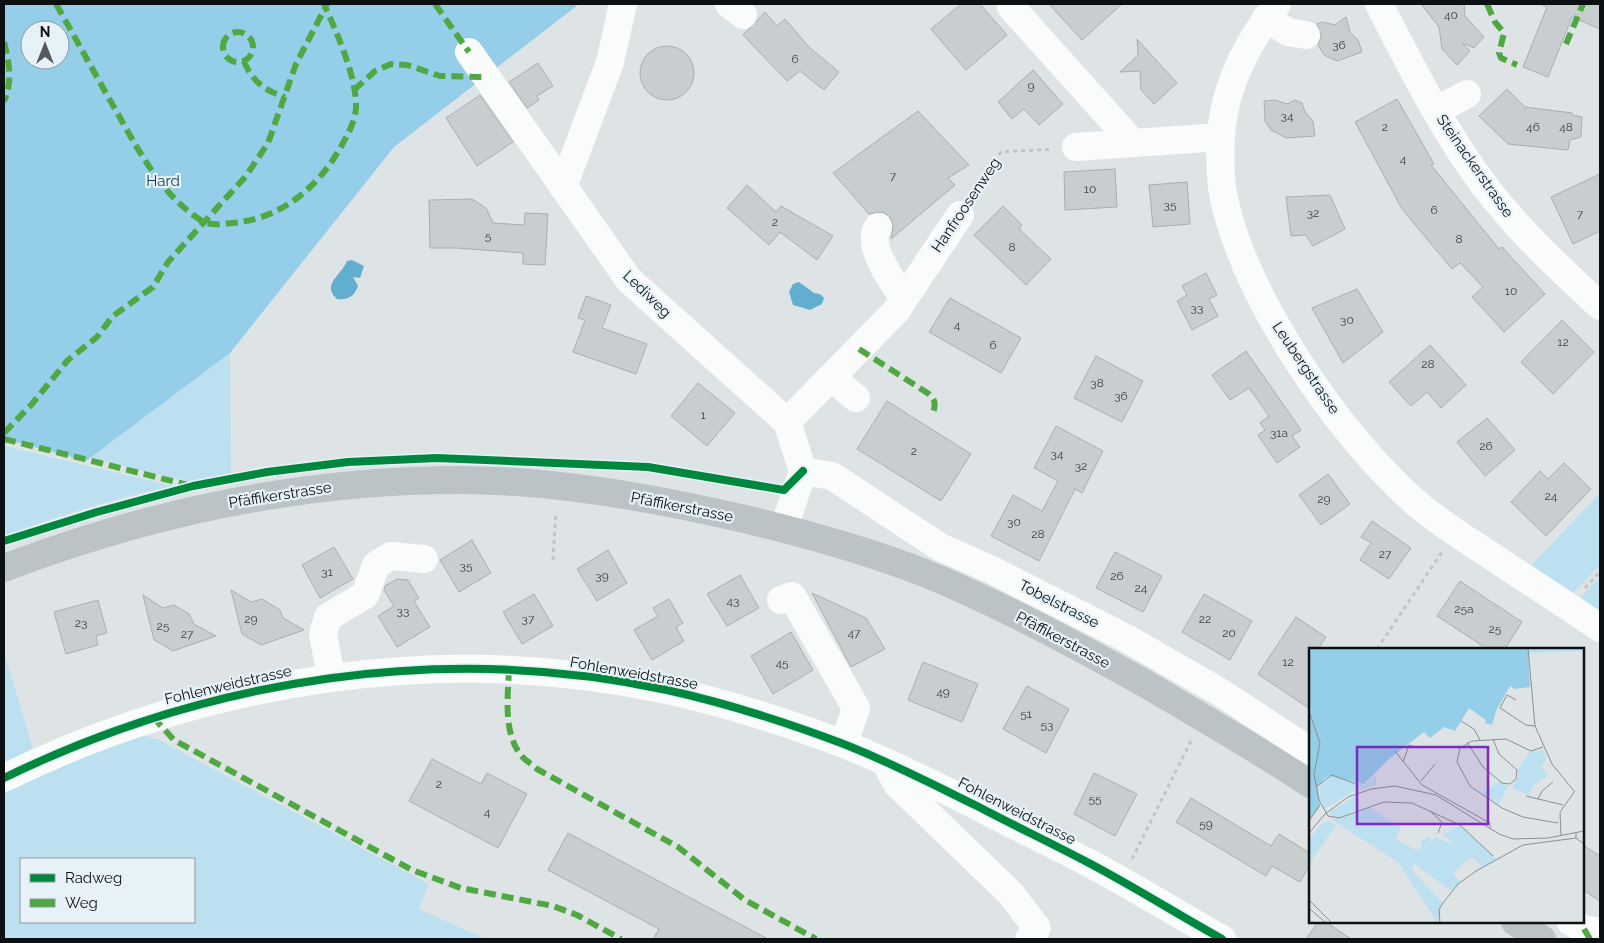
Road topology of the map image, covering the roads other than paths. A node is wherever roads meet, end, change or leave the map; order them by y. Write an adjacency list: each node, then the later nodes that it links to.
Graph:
1 (623, 4): 12 (street)
2 (1379, 4): 8 (street, Steinackerstrasse)
3 (1011, 7): 10 (street)
4 (1272, 11): 5 (street); 9 (street, Leubergstrasse)
5 (1306, 35)
6 (469, 52): 12 (street, Lediweg)
7 (1467, 94): 8 (street)
8 (1436, 111): 16 (street, Steinackerstrasse)
9 (1220, 137): 10 (street); 25 (street, Leubergstrasse)
10 (1133, 143): 11 (street)
11 (1076, 147)
12 (563, 187): 19 (street, Lediweg)
13 (960, 215): 15 (street, Hanfroosenweg)
14 (878, 227): 15 (street)
15 (904, 299): 17 (street, Hanfroosenweg)
16 (1600, 306)
17 (831, 377): 18 (street); 19 (street, Hanfroosenweg)
18 (856, 398)
19 (787, 422): 20 (street)
20 (803, 472): 21 (street); 28 (street, Tobelstrasse)
21 (784, 528): 23 (main road, Pfäffikerstrasse); 31 (main road, Pfäffikerstrasse)
22 (424, 559): 26 (street)
23 (4, 568)
24 (781, 600): 27 (street)
25 (1600, 628)
26 (331, 677): 27 (street, Fohlenweidstrasse); 30 (street, Fohlenweidstrasse)
27 (844, 744): 29 (street, Fohlenweidstrasse)
28 (1309, 750)
29 (886, 763): 35 (street); 36 (street, Fohlenweidstrasse)
30 (4, 778)
31 (1309, 783)
32 (1518, 923): 37 (main road)
33 (1573, 923): 34 (street)
34 (1600, 932)
35 (1029, 939)
36 (1222, 939)
37 (1542, 939)

